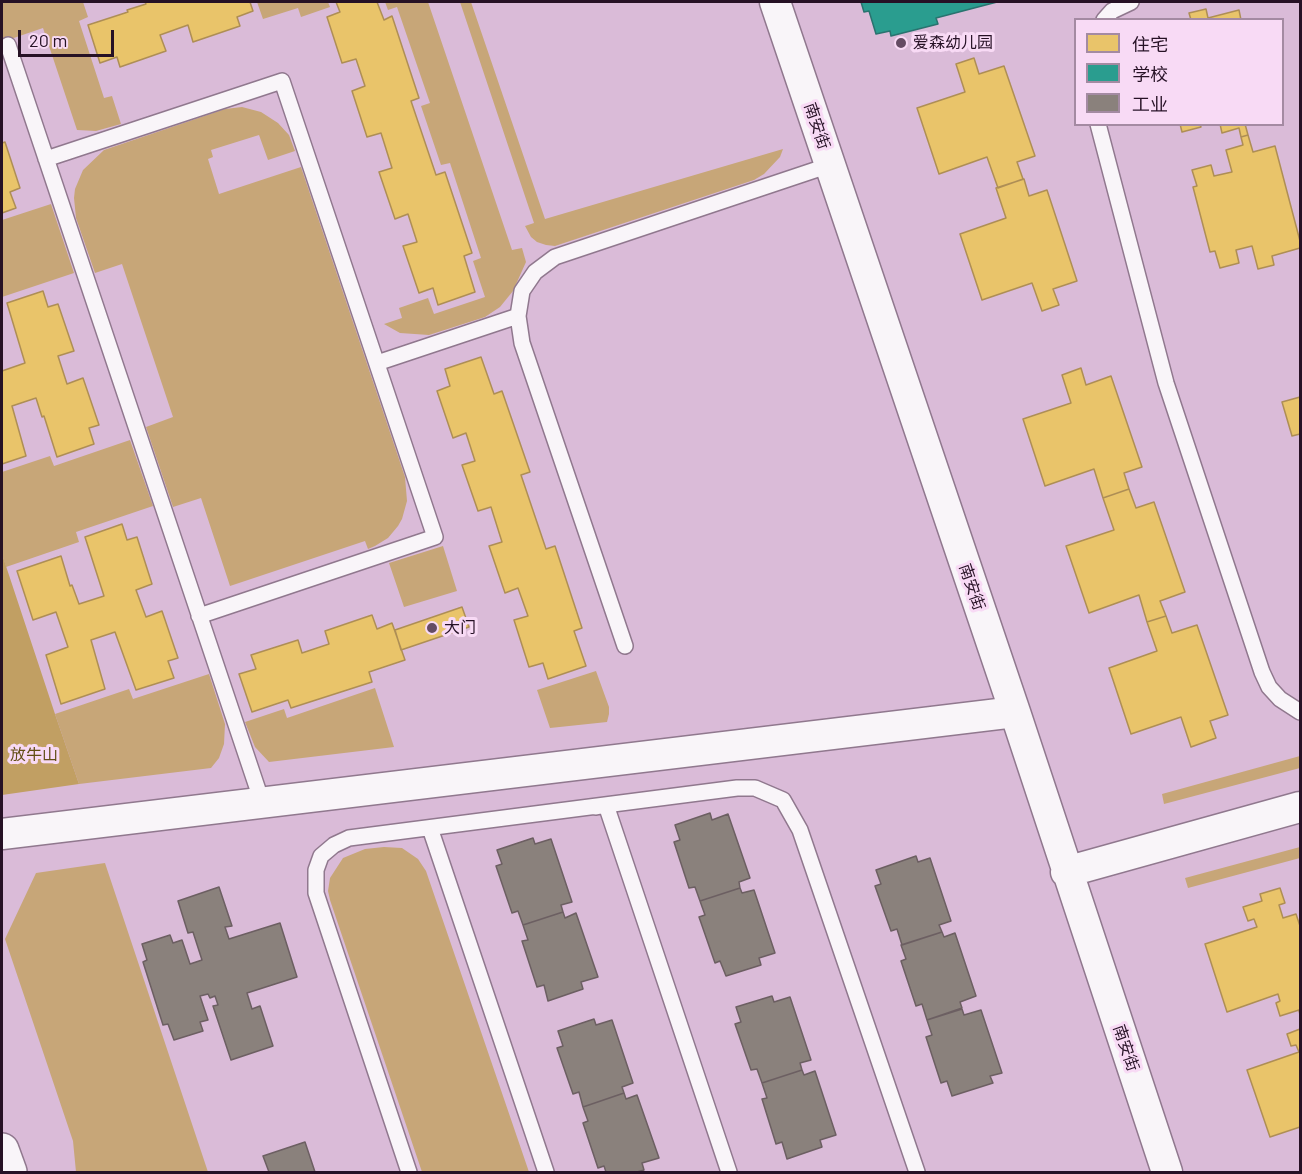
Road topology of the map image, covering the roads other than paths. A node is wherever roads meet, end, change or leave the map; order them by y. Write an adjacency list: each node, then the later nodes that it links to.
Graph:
1 (775, 2): 7 (street, 南安街)
2 (1131, 2): 3 (lane)
3 (1106, 18)
4 (8, 45): 6 (lane)
5 (1099, 126): 13 (lane)
6 (46, 159): 9 (lane); 10 (lane)
7 (830, 165): 8 (lane); 12 (street, 南安街)
8 (518, 316): 9 (lane); 11 (lane)
9 (377, 363): 10 (lane)
10 (199, 616): 14 (lane)
11 (625, 646)
12 (1015, 712): 14 (street); 19 (street, 南安街)
13 (1300, 712)
14 (262, 802): 18 (street)
15 (1300, 807): 19 (street)
16 (514, 817): 17 (lane); 24 (lane); 25 (lane)
17 (430, 828): 22 (lane); 23 (lane)
18 (2, 834)
19 (1066, 872): 26 (street, 南安街)
20 (2, 1150): 21 (street)
21 (10, 1173)
22 (409, 1173)
23 (546, 1173)
24 (729, 1173)
25 (917, 1173)
26 (1167, 1173)

